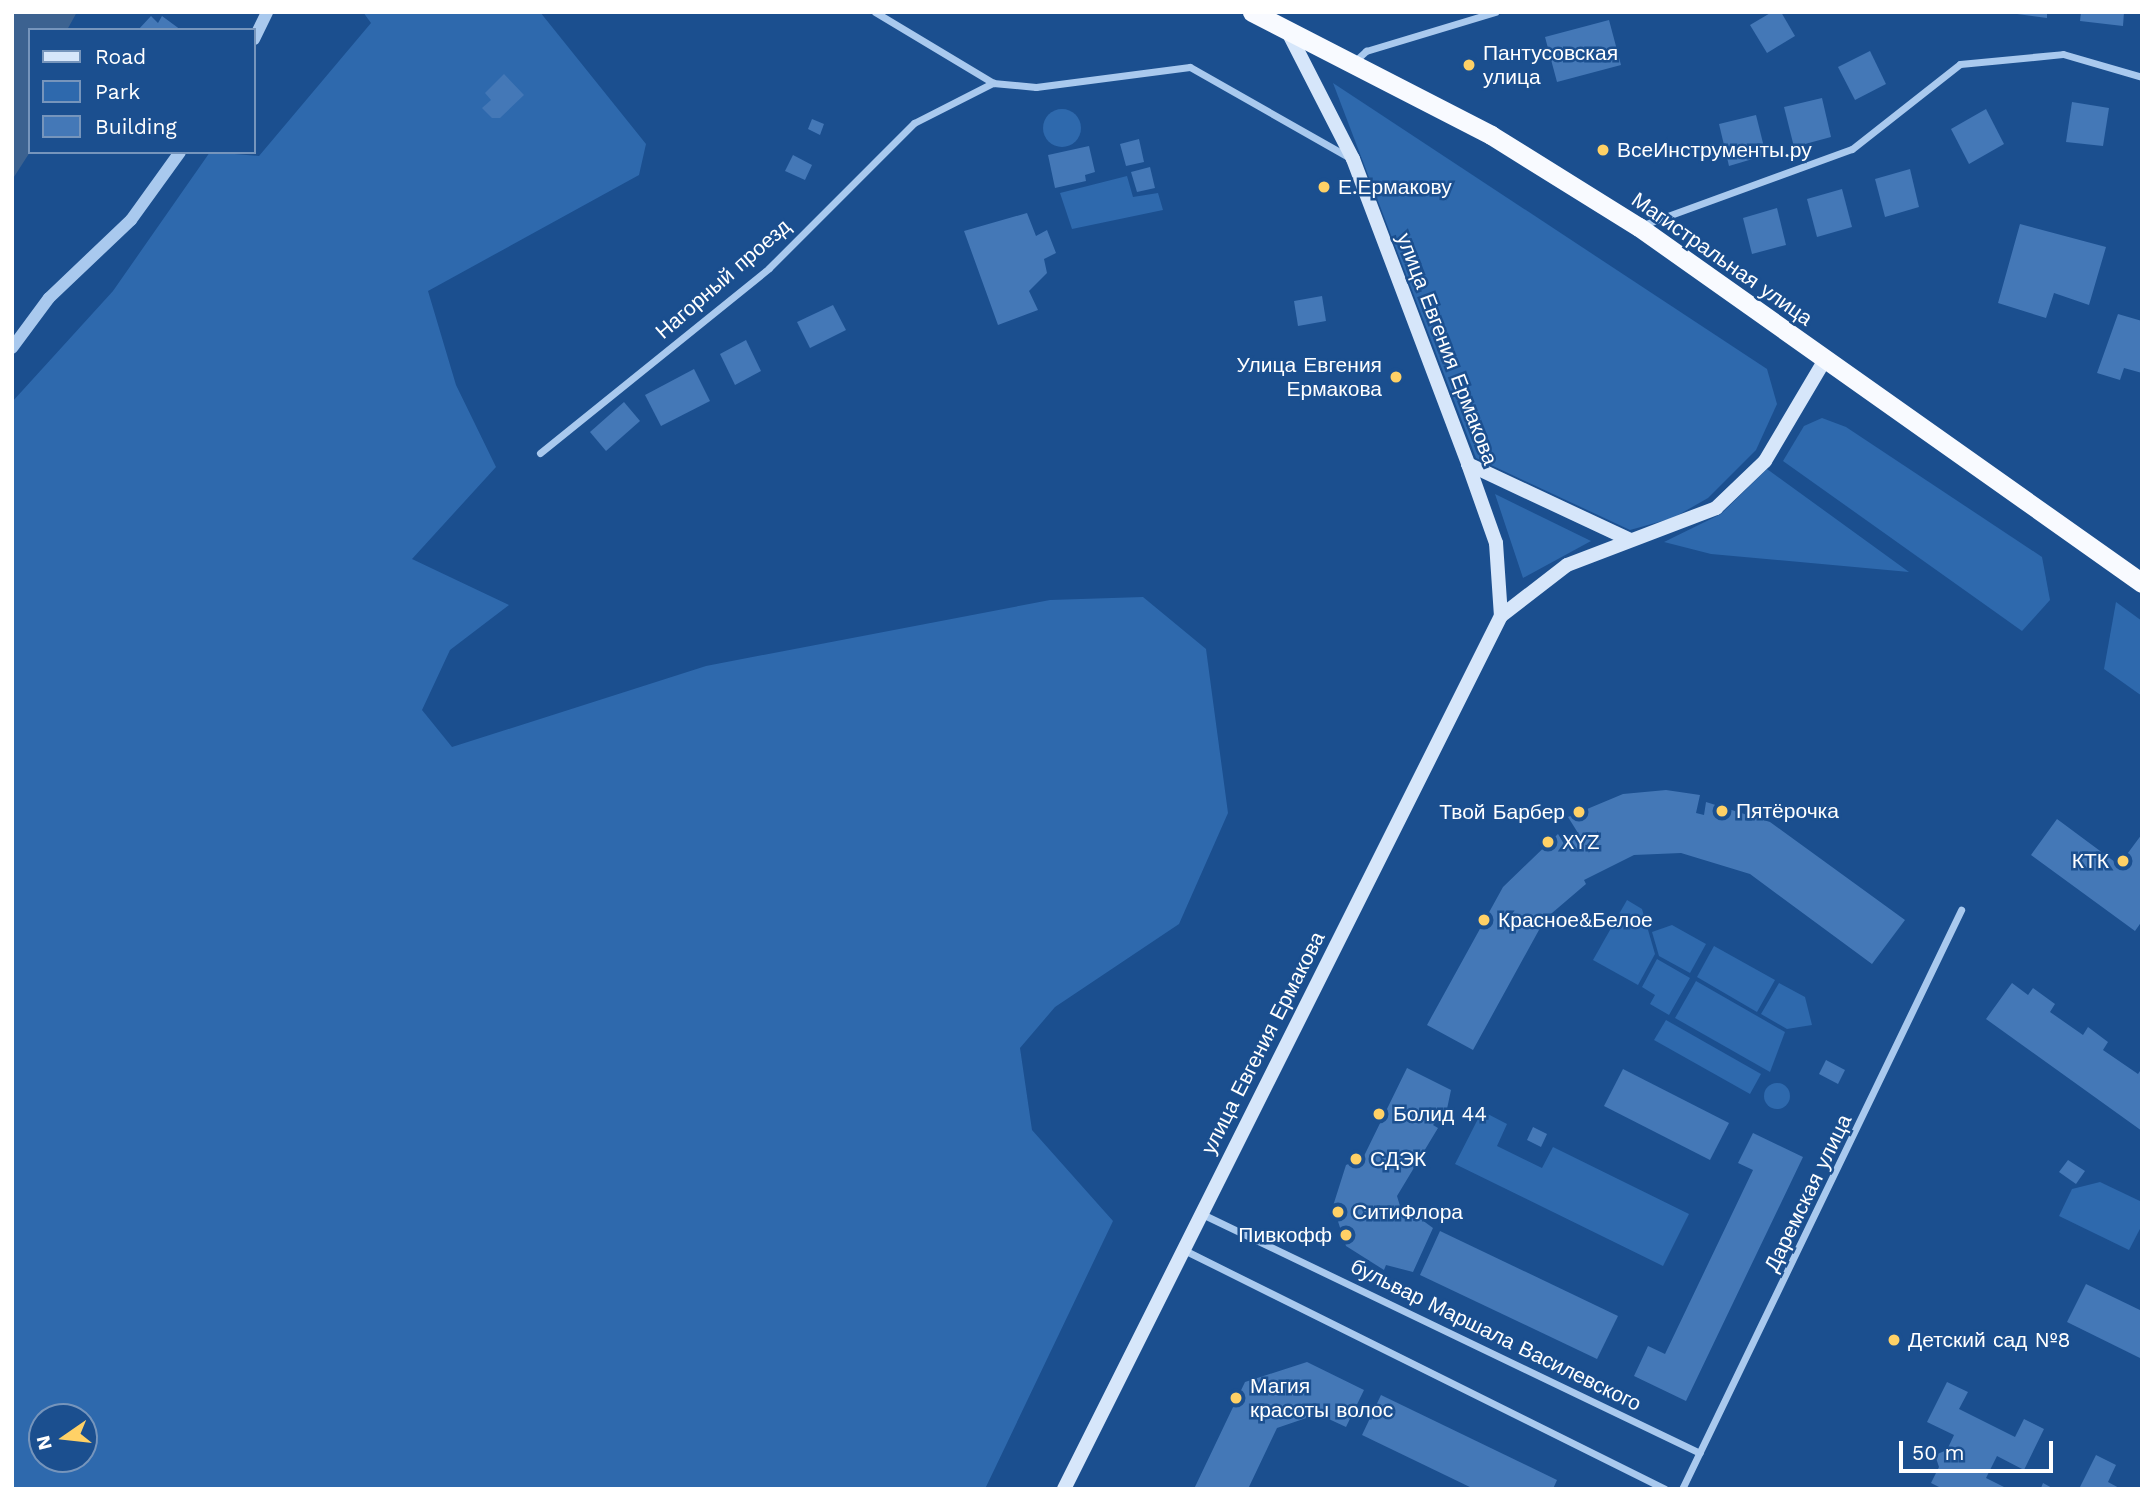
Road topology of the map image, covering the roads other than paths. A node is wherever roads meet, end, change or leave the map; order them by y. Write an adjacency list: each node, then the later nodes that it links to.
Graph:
1 (267, 12): 6 (street)
2 (875, 12): 9 (street)
3 (1252, 12): 5 (highway, Магистральная улица)
4 (1496, 12): 7 (street)
5 (1287, 30): 7 (highway, Магистральная улица); 11 (main road, улица Евгения Ермакова)
6 (256, 35)
7 (1353, 63): 12 (highway, Магистральная улица)
8 (2142, 78): 12 (street)
9 (993, 83): 11 (street); 15 (street, Нагорный проезд)
10 (179, 154): 13 (street)
11 (1353, 159): 16 (main road, улица Евгения Ермакова)
12 (1639, 227): 14 (highway, Магистральная улица)
13 (12, 348)
14 (1826, 358): 17 (main road, улица Евгения Ермакова); 18 (highway, Магистральная улица)
15 (540, 453)
16 (1468, 464): 17 (main road); 19 (main road, улица Евгения Ермакова)
17 (1630, 540): 19 (main road, улица Евгения Ермакова)
18 (2142, 583)
19 (1500, 616): 21 (main road, улица Евгения Ермакова)
20 (1961, 910): 23 (street, Даремская улица)
21 (1201, 1213): 22 (main road, улица Евгения Ермакова); 23 (street, бульвар Маршала Василевского)
22 (1183, 1250): 24 (main road, улица Евгения Ермакова); 25 (street)
23 (1700, 1452): 26 (street, Даремская улица)
24 (1064, 1489)
25 (1665, 1489)
26 (1682, 1489)

